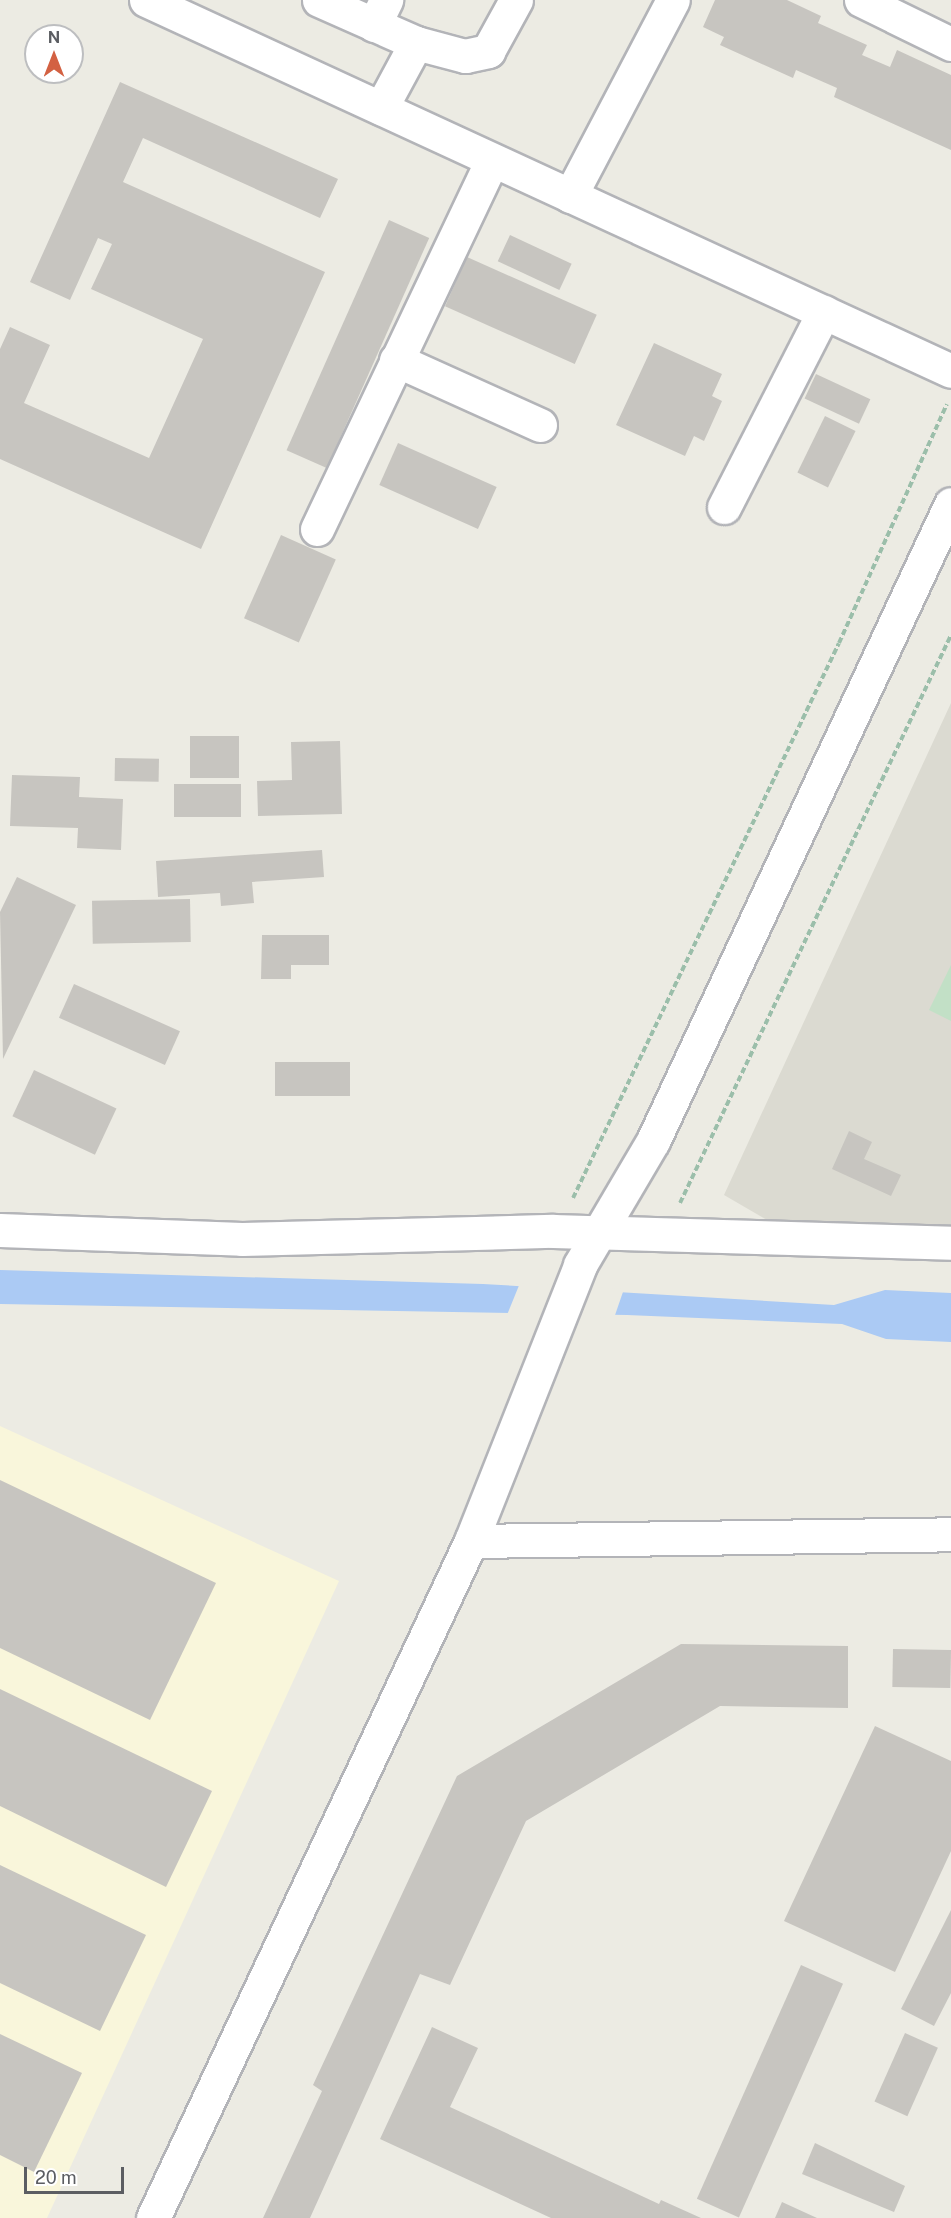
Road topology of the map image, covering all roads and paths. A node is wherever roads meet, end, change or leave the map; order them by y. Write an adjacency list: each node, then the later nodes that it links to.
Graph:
1 (146, 0): 9 (street)
2 (319, 0): 6 (street)
3 (516, 0): 7 (street)
4 (673, 0): 11 (street)
5 (861, 0): 8 (street)
6 (380, 13): 7 (street)
7 (416, 43): 9 (street)
8 (951, 44)
9 (381, 108): 10 (street)
10 (492, 160): 11 (street); 13 (street)
11 (570, 196): 12 (street)
12 (824, 312): 14 (street); 18 (street)
13 (396, 360): 16 (street); 19 (street)
14 (951, 371)
15 (951, 395): 22 (path)
16 (540, 425)
17 (951, 504): 23 (street)
18 (724, 507)
19 (317, 529)
20 (951, 635): 24 (path)
21 (0, 1230): 22 (street)
22 (553, 1232): 23 (street)
23 (601, 1233): 24 (street); 27 (street)
24 (666, 1233): 25 (street)
25 (951, 1243)
26 (951, 1534): 27 (street)
27 (471, 1541): 28 (street)
28 (153, 2218)

